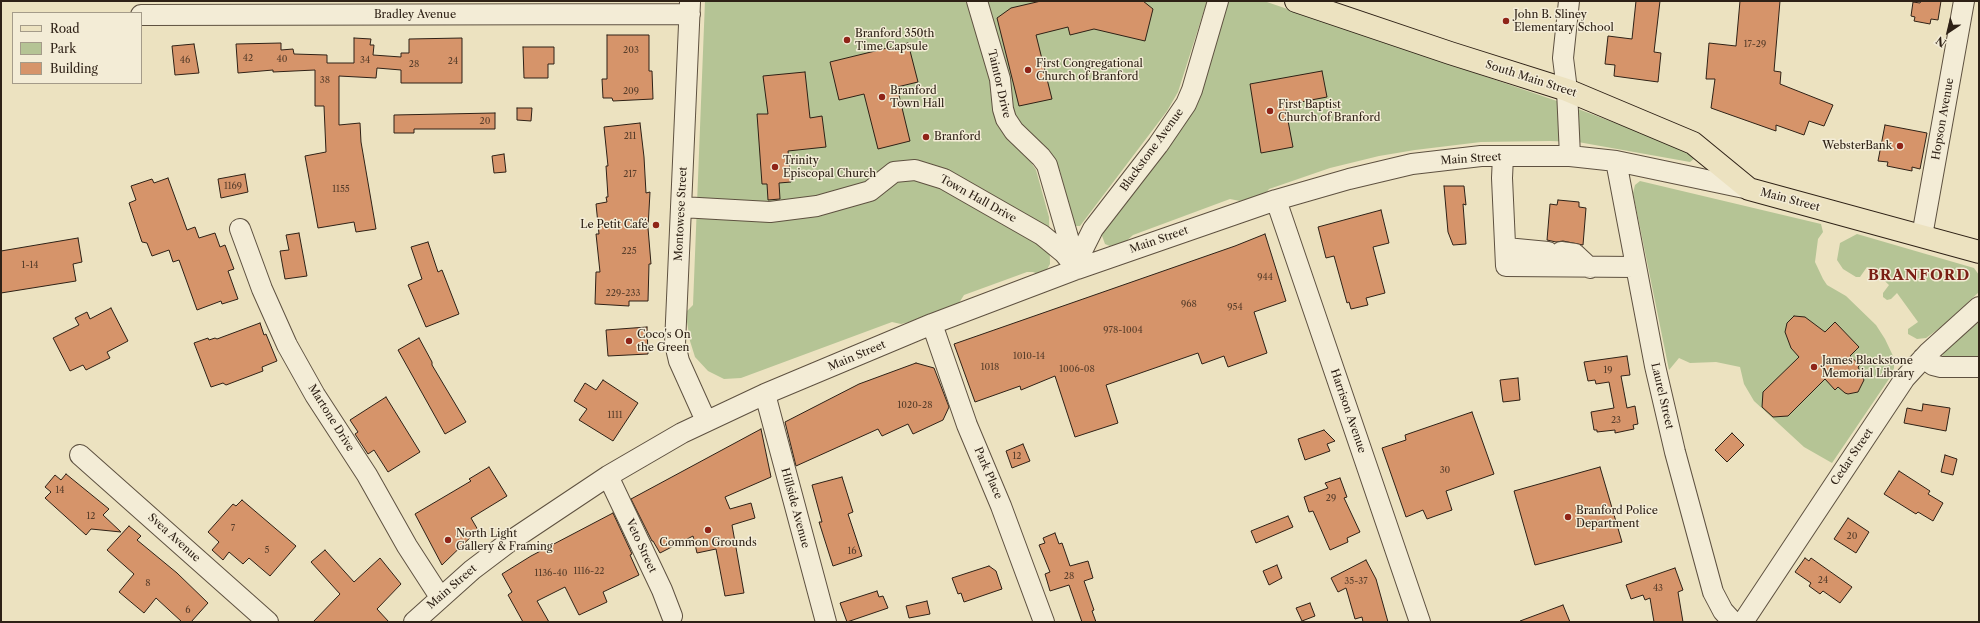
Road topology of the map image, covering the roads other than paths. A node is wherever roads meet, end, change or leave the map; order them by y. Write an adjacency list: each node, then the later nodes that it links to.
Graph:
1 (977, 1): 21 (street, Taintor Drive)
2 (1218, 1): 21 (street, Blackstone Avenue)
3 (1296, 1): 8 (main road, South Main Street)
4 (1569, 1): 8 (street)
5 (1964, 1): 16 (street, Hopson Avenue)
6 (690, 8): 7 (street, Bradley Avenue); 14 (street, Montowese Street)
7 (142, 15)
8 (1568, 90): 10 (street); 12 (main road, South Main Street)
9 (1503, 156): 10 (street, Main Street); 13 (street, Main Street); 17 (street)
10 (1570, 156): 11 (street, Main Street)
11 (1616, 161): 12 (street, Main Street); 19 (street, Laurel Street)
12 (1749, 189): 16 (main road, Main Street)
13 (1276, 200): 21 (street, Main Street); 36 (street, Harrison Avenue)
14 (681, 207): 21 (street, Town Hall Drive); 27 (street, Montowese Street)
15 (240, 229): 30 (street, Martone Drive)
16 (1922, 236): 18 (main road, Main Street)
17 (1506, 248): 20 (street); 20 (street)
18 (1979, 252)
19 (1636, 267): 20 (street); 37 (street, Laurel Street)
20 (1590, 268)
21 (1077, 269): 23 (street, Main Street)
22 (1979, 307): 24 (street, Cedar Street)
23 (932, 324): 26 (street, Main Street); 35 (street, Park Place)
24 (1923, 358): 25 (street); 38 (street, Cedar Street)
25 (1979, 367)
26 (765, 394): 27 (street, Main Street); 34 (street, Hillside Avenue)
27 (706, 421): 29 (street, Main Street)
28 (80, 455): 32 (street, Svea Avenue)
29 (608, 476): 30 (street, Main Street); 31 (street, Veto Street)
30 (440, 597): 33 (street, Main Street)
31 (672, 616)
32 (268, 622)
33 (414, 622)
34 (826, 622)
35 (1044, 622)
36 (1420, 622)
37 (1733, 622)
38 (1743, 622)

